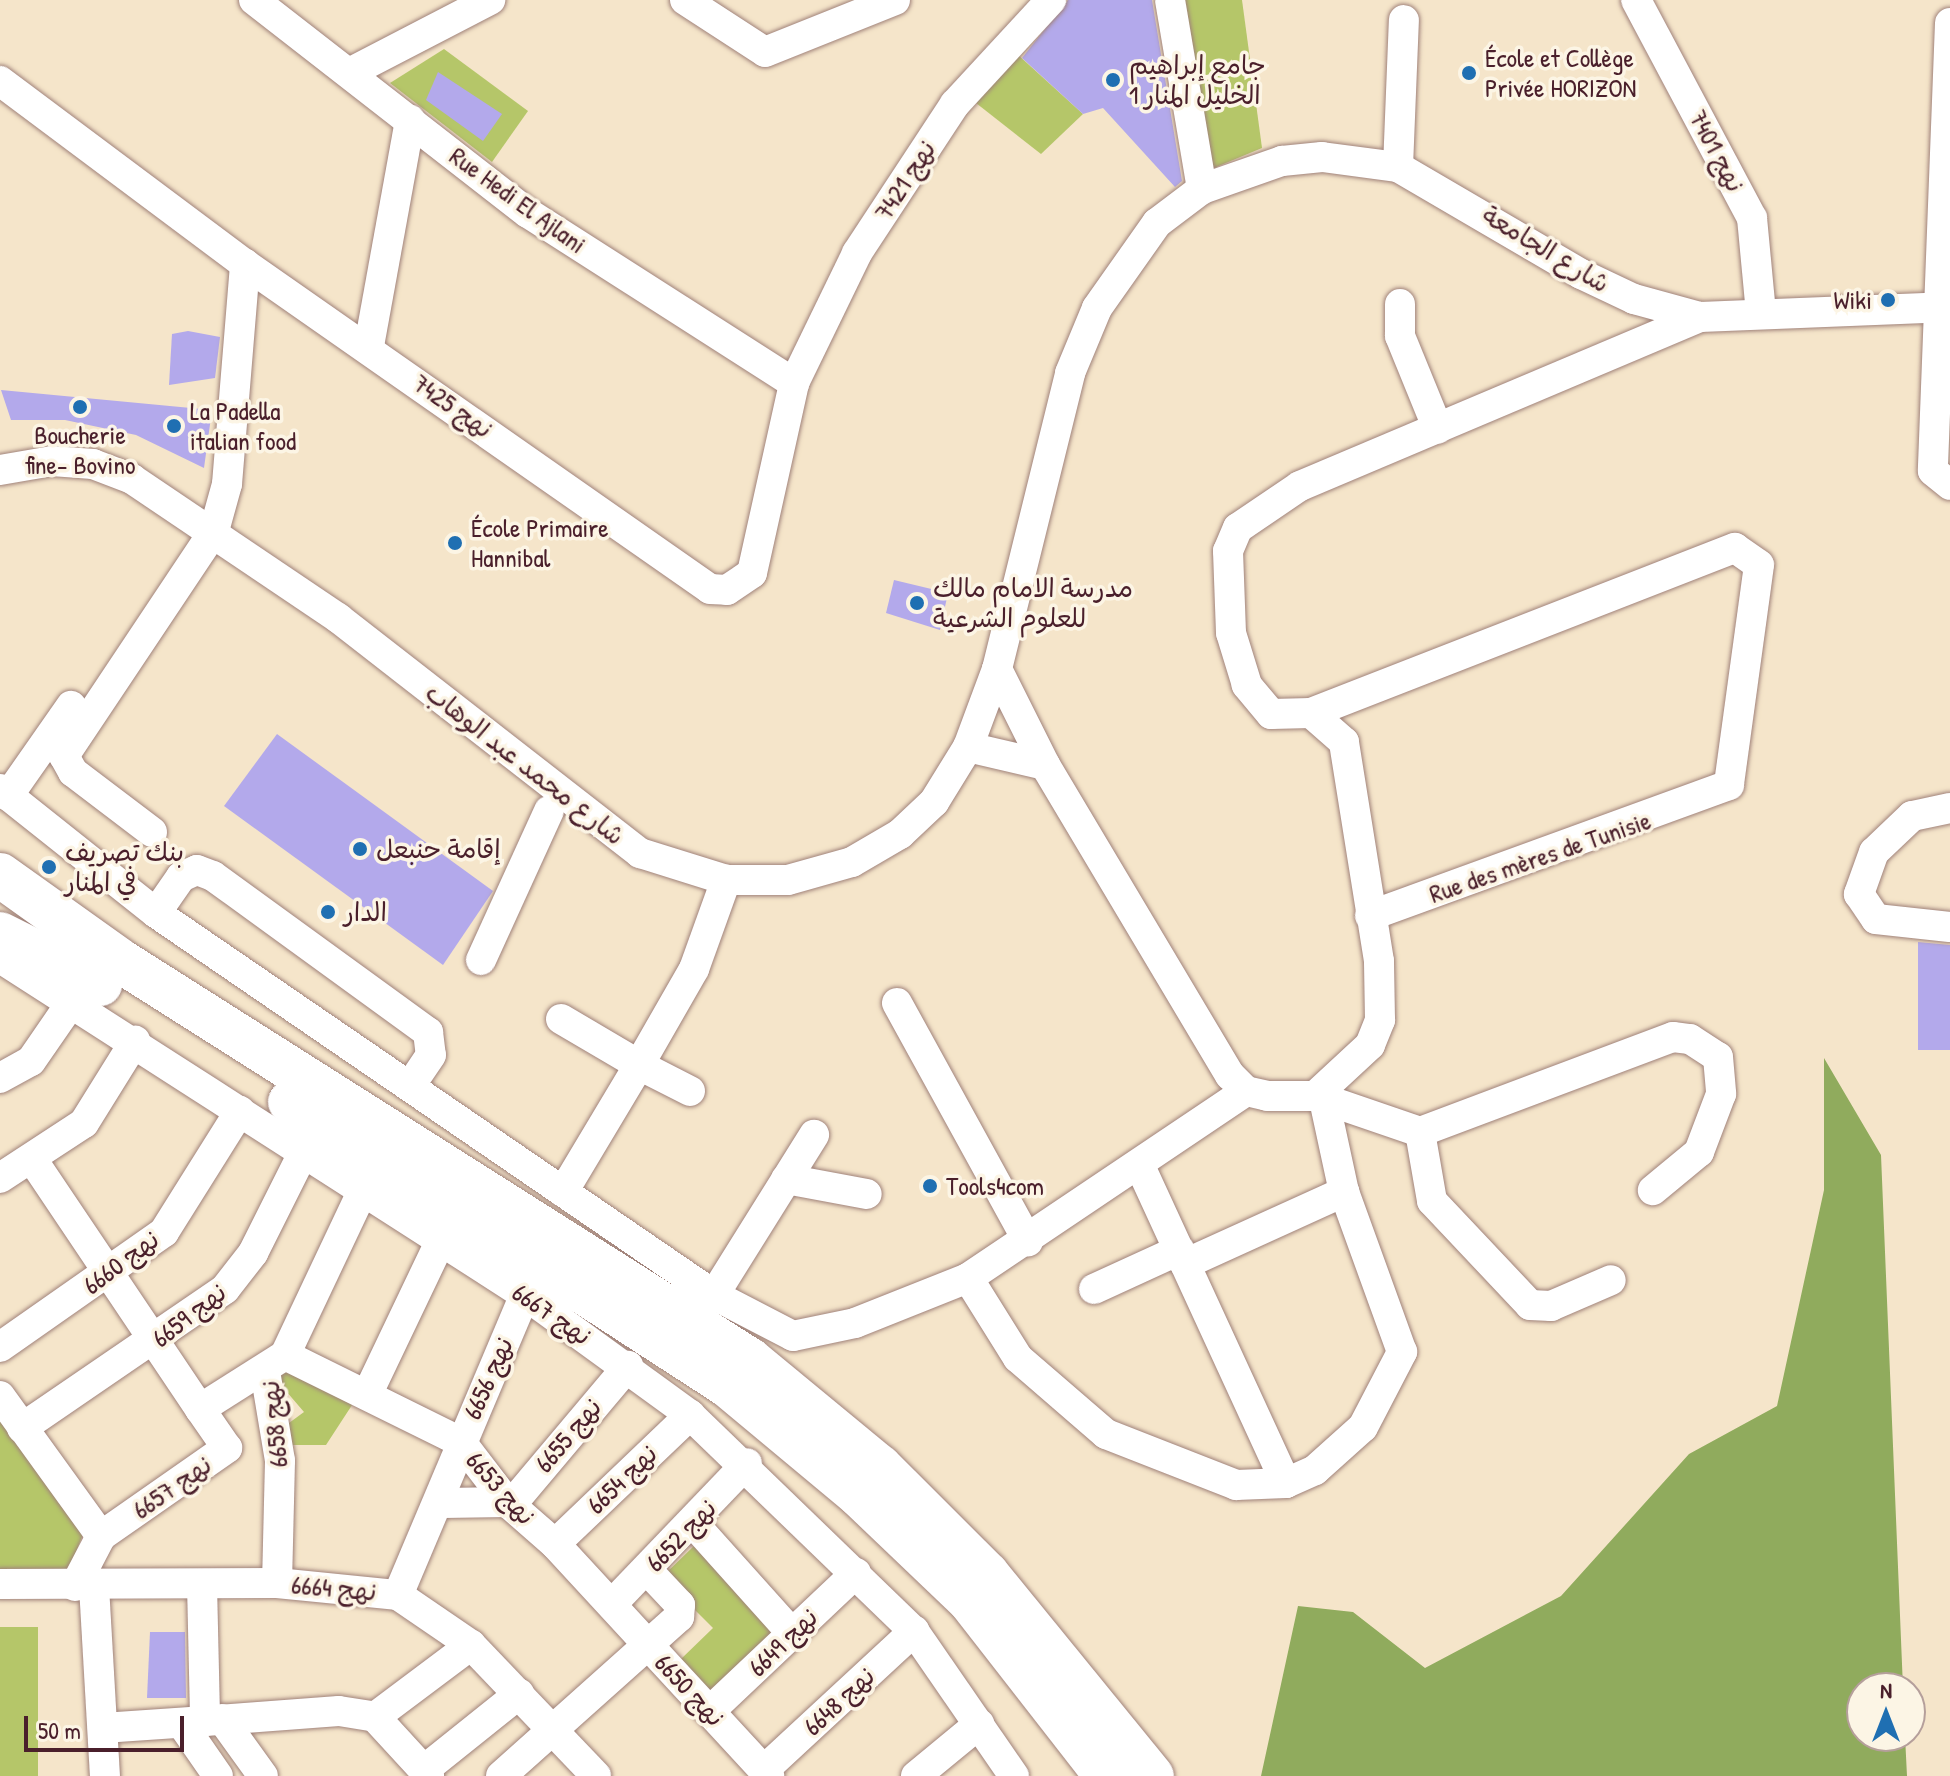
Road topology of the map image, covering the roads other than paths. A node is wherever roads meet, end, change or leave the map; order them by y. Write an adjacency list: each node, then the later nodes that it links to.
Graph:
1 (254, 0): 10 (street, Rue Hedi El Ajlani)
2 (490, 0): 10 (street)
3 (685, 0): 4 (street)
4 (895, 0)
5 (1170, 0): 15 (street)
6 (1636, 0): 19 (street, نهج 7401)
7 (1047, 2): 22 (street, نهج 7421)
8 (1404, 20): 13 (street)
9 (1950, 23): 14 (street)
10 (351, 72): 12 (street, Rue Hedi El Ajlani)
11 (0, 81): 16 (street, نهج 7425)
12 (410, 120): 21 (street); 22 (street, Rue Hedi El Ajlani)
13 (1398, 167): 15 (street, شارع الجامعة); 20 (street, شارع الجامعة)
14 (1946, 169): 18 (street)
15 (1202, 189): 27 (street, شارع محمد عبد الوهاب)
16 (245, 264): 21 (street, نهج 7425); 26 (street)
17 (1400, 304): 23 (street)
18 (1943, 307): 19 (street, شارع الجامعة); 25 (street)
19 (1761, 313): 20 (street, شارع الجامعة)
20 (1700, 317): 23 (street)
21 (369, 346): 22 (street, نهج 7425)
22 (794, 383)
23 (1438, 429): 28 (street)
24 (2, 461): 26 (street, شارع محمد عبد الوهاب)
25 (1950, 485)
26 (206, 526): 31 (street); 34 (street); 36 (street, شارع محمد عبد الوهاب)
27 (997, 669): 29 (street, شارع محمد عبد الوهاب); 30 (street)
28 (1311, 713): 39 (street); 39 (street, Rue des mères de Tunisie)
29 (968, 747): 30 (street); 36 (street, شارع محمد عبد الوهاب)
30 (1045, 765): 51 (street)
31 (4, 792): 38 (street)
32 (1950, 808): 40 (street)
33 (549, 811): 42 (street)
34 (152, 832)
35 (0, 852): 43 (highway)
36 (726, 880): 47 (street)
37 (1, 900): 43 (highway); 43 (highway)
38 (156, 913): 49 (street); 49 (street)
39 (1370, 916): 52 (street)
40 (1950, 927)
41 (0, 958): 43 (street, نهج 6667)
42 (481, 960)
43 (97, 982): 46 (street, نهج 6667); 48 (street); 122 (highway); 123 (highway)
44 (897, 1003): 67 (street)
45 (561, 1019): 47 (street)
46 (135, 1041): 53 (street, نهج 6667); 57 (street)
47 (639, 1065): 50 (street); 62 (street)
48 (0, 1078)
49 (410, 1086): 62 (street)
50 (690, 1091)
51 (1246, 1091): 52 (street); 58 (street)
52 (1320, 1100): 54 (street); 63 (street)
53 (240, 1111): 56 (street, نهج 6667); 69 (street, نهج 6660)
54 (1420, 1132): 61 (street); 71 (street)
55 (814, 1135): 60 (street)
56 (303, 1153): 64 (street, نهج 6667); 75 (street, نهج 6659)
57 (32, 1159): 59 (street); 69 (street, نهج 6657)
58 (1140, 1166): 67 (street); 68 (street)
59 (0, 1178)
60 (786, 1179): 65 (street); 74 (street)
61 (1653, 1190)
62 (563, 1192): 74 (street)
63 (1344, 1192): 68 (street); 88 (street)
64 (361, 1194): 66 (street, نهج 6667); 77 (street, نهج 6658)
65 (867, 1194)
66 (441, 1240): 73 (street, نهج 6667); 79 (street)
67 (1028, 1241): 70 (street)
68 (1182, 1257): 72 (street); 88 (street)
69 (110, 1272): 75 (street, نهج 6657); 76 (street, نهج 6660)
70 (968, 1278): 74 (street); 88 (street)
71 (1611, 1280)
72 (1094, 1289)
73 (525, 1295): 78 (street, نهج 6667); 84 (street, نهج 6656)
74 (714, 1295)
75 (154, 1343): 81 (street, نهج 6657); 83 (street, نهج 6659)
76 (0, 1347)
77 (275, 1363): 79 (street, نهج 6653); 81 (street); 86 (street, نهج 6658)
78 (628, 1366): 82 (street, نهج 6667); 90 (street, نهج 6655)
79 (367, 1395): 84 (street, نهج 6653)
80 (0, 1396): 83 (street)
81 (200, 1409): 85 (street, نهج 6657)
82 (690, 1415): 87 (street, نهج 6667); 93 (street, نهج 6654)
83 (22, 1428): 92 (street)
84 (461, 1442): 89 (street, نهج 6656); 90 (street, نهج 6653)
85 (227, 1448): 86 (street); 92 (street, نهج 6657)
86 (280, 1461): 96 (street, نهج 6658)
87 (747, 1463): 91 (street, نهج 6652); 95 (street, نهج 6667)
88 (1286, 1483)
89 (443, 1503): 90 (street); 100 (street, نهج 6656)
90 (509, 1504): 93 (street, نهج 6653)
91 (694, 1524): 94 (street, نهج 6652); 103 (street)
92 (101, 1536): 99 (street, نهج 6657)
93 (555, 1544): 101 (street, نهج 6653)
94 (647, 1570): 101 (street, نهج 6652); 105 (street)
95 (856, 1573): 102 (street, نهج 6667); 103 (street, نهج 6649)
96 (277, 1583): 98 (street, نهج 6664); 100 (street, نهج 6664)
97 (0, 1584): 99 (street, نهج 6664)
98 (202, 1584): 99 (street, نهج 6664); 109 (street)
99 (85, 1586): 111 (street)
100 (398, 1595): 104 (street, نهج 6664)
101 (612, 1604): 105 (street, نهج 6650)
102 (914, 1631): 110 (street, نهج 6667); 114 (street, نهج 6648)
103 (791, 1632): 107 (street, نهج 6649)
104 (471, 1645): 106 (street, نهج 6664); 108 (street)
105 (648, 1645): 107 (street, نهج 6650); 112 (street)
106 (519, 1694): 112 (street, نهج 6664); 113 (street)
107 (710, 1711): 114 (street, نهج 6650)
108 (375, 1717): 109 (street); 113 (street)
109 (203, 1721): 111 (street); 116 (street); 117 (street)
110 (979, 1724): 120 (street); 121 (street, نهج 6667)
111 (103, 1728): 115 (street)
112 (555, 1732): 118 (street); 119 (street, نهج 6664)
113 (426, 1773)
114 (766, 1773)
115 (105, 1776)
116 (218, 1776)
117 (263, 1776)
118 (501, 1776)
119 (596, 1776)
120 (916, 1776)
121 (1014, 1776)
122 (1106, 1776)
123 (1152, 1776)

